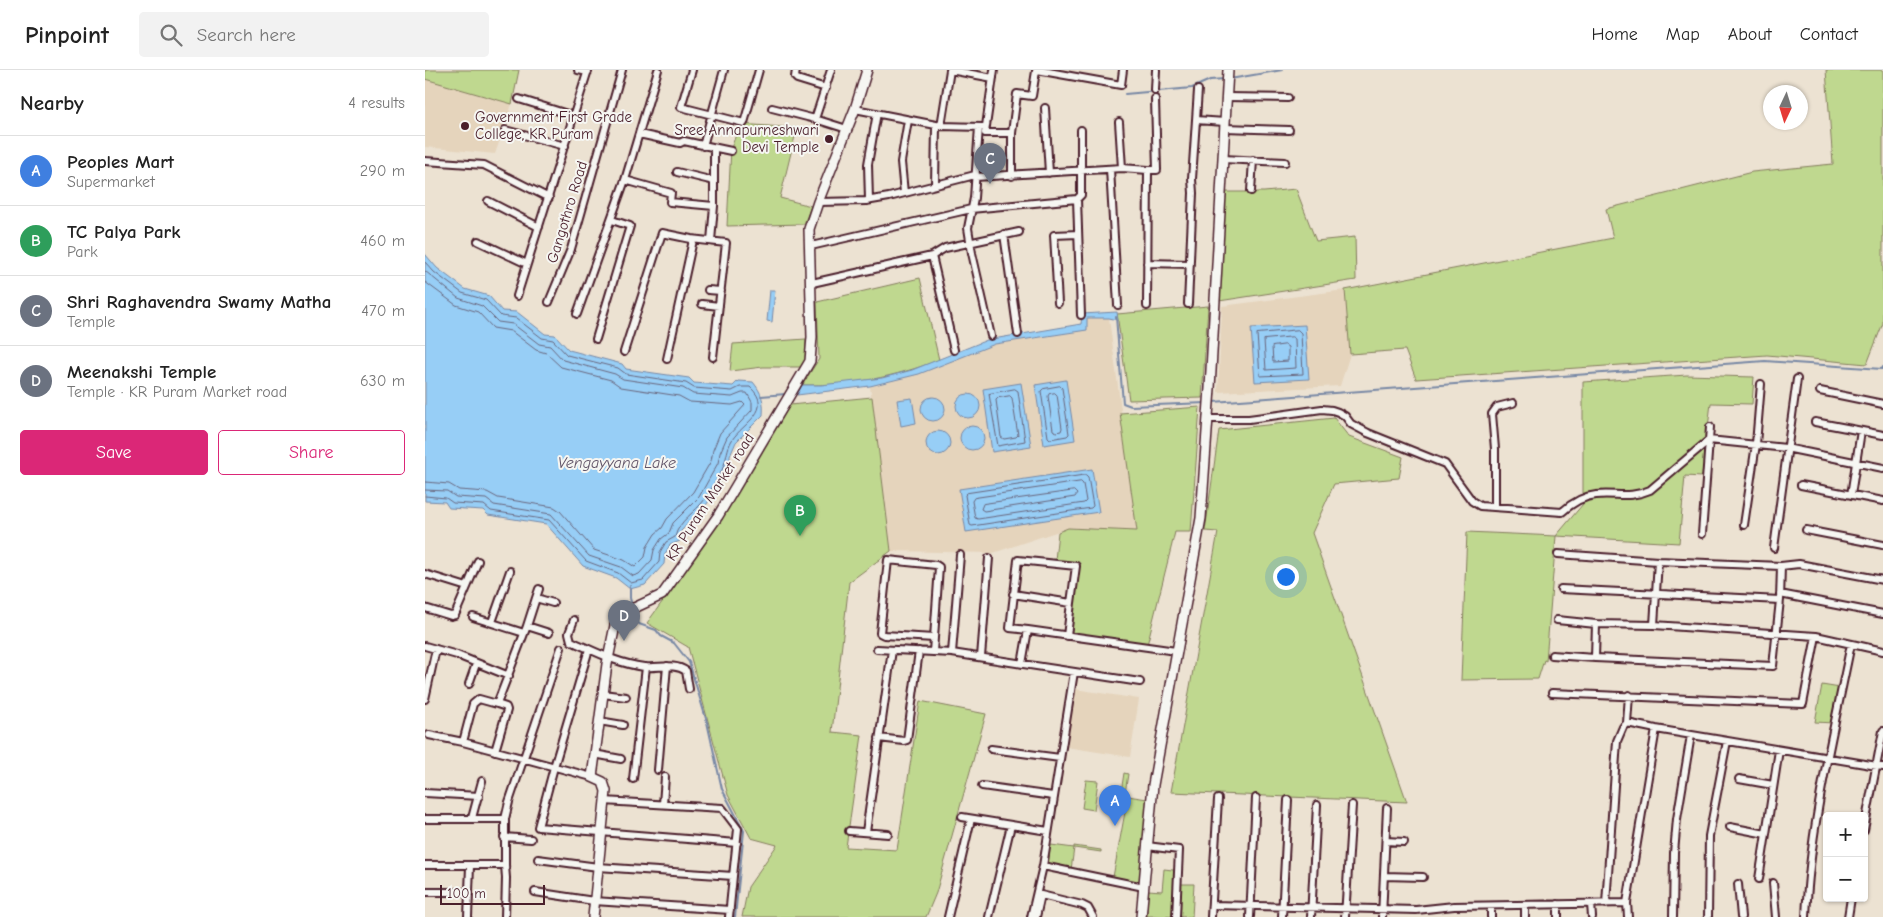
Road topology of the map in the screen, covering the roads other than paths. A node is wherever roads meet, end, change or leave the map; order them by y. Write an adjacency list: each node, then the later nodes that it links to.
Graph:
1 (577, 70): 15 (street)
2 (622, 70): 90 (street, Gangothro Road)
3 (658, 70): 43 (street)
4 (692, 70): 29 (street)
5 (724, 70): 29 (street)
6 (759, 70): 29 (street)
7 (796, 70): 18 (street)
8 (831, 70): 18 (street)
9 (867, 70): 27 (street, KR Puram Market road)
10 (950, 70): 17 (street); 36 (street)
11 (994, 70): 17 (street)
12 (1123, 70): 16 (street)
13 (1156, 70): 19 (street)
14 (1228, 70): 21 (street)
15 (588, 71): 30 (street)
16 (1036, 71): 42 (street)
17 (993, 78): 37 (street)
18 (826, 88): 31 (street)
19 (1155, 90)
20 (1198, 90): 33 (street)
21 (1226, 96): 22 (street); 35 (street)
22 (1288, 98)
23 (519, 99): 30 (street)
24 (1155, 99): 54 (street)
25 (772, 108): 31 (street)
26 (1045, 108): 57 (street)
27 (855, 109): 28 (street); 38 (street, KR Puram Market road)
28 (877, 113): 32 (street); 67 (street)
29 (712, 114): 45 (street)
30 (574, 116): 44 (street)
31 (815, 119): 38 (street)
32 (908, 120): 36 (street); 64 (street)
33 (1196, 120): 35 (street); 85 (street)
34 (1119, 122): 52 (street)
35 (1225, 125): 41 (street); 48 (street)
36 (938, 126): 37 (street); 62 (street)
37 (983, 127): 42 (street); 58 (street)
38 (847, 129): 69 (street, KR Puram Market road)
39 (505, 130): 44 (street)
40 (1081, 130): 55 (street)
41 (1289, 130)
42 (1013, 133): 59 (street)
43 (639, 134): 45 (street); 60 (street)
44 (565, 146): 65 (street)
45 (703, 146): 46 (street)
46 (714, 149): 47 (street); 61 (street)
47 (731, 151)
48 (1223, 159): 49 (street); 111 (street)
49 (1253, 160): 51 (street); 63 (street)
50 (425, 161): 65 (street)
51 (1285, 162)
52 (1122, 168): 53 (street); 54 (street)
53 (1110, 169): 55 (street); 94 (street)
54 (1148, 170): 83 (street)
55 (1082, 171): 57 (street); 66 (street)
56 (677, 172): 61 (street)
57 (1049, 173): 59 (street)
58 (975, 176): 59 (street); 62 (street); 71 (street)
59 (1012, 176)
60 (625, 180): 70 (street); 72 (street)
61 (714, 181): 70 (street)
62 (935, 185): 64 (street)
63 (1251, 191)
64 (904, 193): 67 (street)
65 (549, 198): 73 (street)
66 (1077, 199): 71 (street); 76 (street)
67 (869, 200): 69 (street)
68 (488, 201): 73 (street)
69 (817, 202): 81 (street, KR Puram Market road)
70 (714, 206): 79 (street)
71 (971, 209): 80 (street); 81 (street)
72 (612, 220): 97 (street); 101 (street)
73 (539, 228): 84 (street)
74 (1019, 232): 75 (street)
75 (1004, 234): 80 (street); 99 (street)
76 (1078, 234): 91 (street); 98 (street)
77 (693, 240): 79 (street); 103 (street); 105 (street)
78 (477, 241): 84 (street)
79 (711, 241): 88 (street)
80 (969, 242): 82 (street); 100 (street)
81 (811, 246): 86 (street, KR Puram Market road)
82 (932, 256): 86 (street); 102 (street)
83 (1147, 262): 85 (street); 96 (street)
84 (527, 264): 89 (street)
85 (1190, 264): 93 (street)
86 (811, 283): 179 (street, KR Puram Market road)
87 (708, 290): 88 (street)
88 (721, 291): 95 (street)
89 (517, 296)
90 (549, 302)
91 (1058, 303)
92 (702, 304): 95 (street)
93 (1188, 304)
94 (1118, 305)
95 (719, 306): 104 (street)
96 (1147, 306)
97 (577, 314)
98 (1081, 315)
99 (1018, 334)
100 (991, 336)
101 (596, 339)
102 (954, 350)
103 (624, 352)
104 (713, 357)
105 (667, 359)
106 (1797, 379): 118 (street)
107 (1761, 384): 117 (street)
108 (1820, 391): 110 (street)
109 (1513, 403): 124 (street)
110 (1883, 404)
111 (1208, 416): 124 (street); 172 (street)
112 (1815, 422): 114 (street)
113 (1710, 427): 116 (street)
114 (1861, 431): 115 (street); 119 (street)
115 (1883, 435)
116 (1709, 440): 117 (street); 124 (street); 127 (street)
117 (1756, 444): 118 (street); 125 (street)
118 (1786, 448): 119 (street); 129 (street)
119 (1856, 463): 120 (street); 122 (street)
120 (1883, 468)
121 (1801, 485): 122 (street)
122 (1851, 495): 123 (street)
123 (1883, 501)
124 (1495, 507)
125 (1744, 525)
126 (1806, 530): 128 (street)
127 (1701, 534)
128 (1883, 545)
129 (1774, 548)
130 (1558, 554): 134 (street)
131 (960, 555): 175 (street)
132 (989, 558): 177 (street)
133 (478, 561): 139 (street)
134 (1658, 561): 135 (street); 142 (street)
135 (1781, 566): 138 (street); 144 (street)
136 (510, 572): 153 (street)
137 (425, 574): 139 (street)
138 (1883, 580)
139 (467, 587): 148 (street)
140 (539, 589): 145 (street)
141 (1561, 589): 142 (street)
142 (1656, 593): 144 (street); 155 (street)
143 (1013, 594): 147 (street); 147 (street); 157 (street)
144 (1780, 597): 149 (street); 158 (street)
145 (536, 598): 146 (street); 156 (street)
146 (553, 603)
147 (1071, 604): 161 (street)
148 (425, 608)
149 (1883, 614)
150 (473, 617): 153 (street)
151 (574, 620): 168 (street)
152 (1557, 620): 154 (street)
153 (492, 622): 159 (street)
154 (1597, 624): 155 (street); 178 (street)
155 (1654, 625): 158 (street)
156 (527, 626): 159 (street); 160 (street)
157 (1028, 630): 161 (street); 181 (street)
158 (1776, 632): 162 (street); 178 (street)
159 (524, 633): 185 (street)
160 (549, 633)
161 (1067, 636): 172 (street)
162 (1816, 636): 164 (street); 191 (street)
163 (934, 638): 163 (street); 174 (street)
164 (1851, 644): 173 (street); 212 (street)
165 (425, 646): 167 (street)
166 (561, 648): 209 (street)
167 (436, 649): 180 (street); 193 (street)
168 (589, 649): 179 (street); 214 (street)
169 (877, 649): 170 (street)
170 (892, 650): 171 (street); 202 (street)
171 (919, 651): 174 (street); 202 (street)
172 (1176, 651): 253 (street)
173 (1883, 651)
174 (933, 652): 175 (street)
175 (951, 653): 177 (street)
176 (1552, 655): 178 (street)
177 (981, 657): 181 (street)
178 (1595, 658)
179 (609, 659): 183 (street); 190 (street, KR Puram Market road)
180 (476, 664): 185 (street); 187 (street)
181 (1022, 664): 184 (street)
182 (667, 666): 183 (street); 188 (street); 215 (street)
183 (646, 667): 218 (street)
184 (1074, 672): 186 (street); 211 (street)
185 (509, 676): 194 (street)
186 (1140, 682)
187 (469, 684)
188 (689, 689)
189 (1552, 693): 191 (street)
190 (603, 694): 192 (street); 195 (street, KR Puram Market road)
191 (1629, 695): 196 (street)
192 (626, 697)
193 (425, 699)
194 (497, 704): 204 (street); 207 (street)
195 (599, 721): 197 (street); 208 (street, KR Puram Market road)
196 (1627, 723): 198 (street); 277 (street)
197 (623, 725)
198 (1656, 729): 201 (street); 273 (street)
199 (1883, 731): 213 (street)
200 (429, 735): 204 (street)
201 (1691, 735): 203 (street); 308 (street)
202 (879, 738): 244 (street)
203 (1727, 741): 206 (street); 309 (street)
204 (463, 742): 207 (street)
205 (991, 749): 211 (street)
206 (1779, 750): 212 (street); 222 (street)
207 (495, 751): 209 (street)
208 (594, 754): 210 (street); 216 (street, KR Puram Market road)
209 (522, 758): 214 (street); 238 (street)
210 (621, 758)
211 (1060, 758): 225 (street)
212 (1828, 758): 213 (street); 312 (street)
213 (1880, 766): 234 (street)
214 (554, 767): 216 (street); 245 (street)
215 (658, 770)
216 (592, 777): 229 (street)
217 (665, 777): 230 (street)
218 (633, 779)
219 (1739, 779): 222 (street)
220 (482, 781): 224 (street)
221 (982, 786): 225 (street)
222 (1773, 786): 247 (street)
223 (425, 793): 224 (street)
224 (479, 796): 236 (street)
225 (1053, 796): 243 (street)
226 (1256, 798): 279 (street)
227 (1218, 799): 274 (street)
228 (1288, 800): 280 (street)
229 (604, 801): 230 (street); 245 (street)
230 (663, 804): 252 (street)
231 (1317, 805): 282 (street)
232 (1351, 805): 283 (street)
233 (1387, 808): 250 (street)
234 (1868, 814)
235 (962, 817): 239 (street)
236 (472, 818): 237 (street); 238 (street)
237 (425, 819)
238 (505, 819): 248 (street)
239 (971, 819): 240 (street); 290 (street)
240 (1011, 825): 243 (street); 291 (street)
241 (1730, 828): 247 (street)
242 (849, 830): 244 (street)
243 (1048, 831): 258 (street)
244 (867, 832): 246 (street)
245 (601, 833): 252 (street); 259 (street)
246 (888, 834)
247 (1765, 834): 263 (street)
248 (504, 838): 249 (street); 257 (street)
249 (531, 839)
250 (1386, 841): 251 (street); 261 (street)
251 (1403, 842)
252 (737, 843): 260 (street)
253 (1147, 846): 266 (street); 296 (street)
254 (538, 859): 259 (street)
255 (425, 865): 256 (street)
256 (470, 866): 257 (street); 268 (street)
257 (505, 866): 288 (street)
258 (1043, 866): 266 (street); 270 (street)
259 (598, 867): 260 (street); 271 (street)
260 (733, 876): 286 (street)
261 (1384, 876): 262 (street); 284 (street)
262 (1423, 877)
263 (1759, 879)
264 (1773, 883): 311 (street)
265 (1738, 884): 310 (street)
266 (1144, 887): 295 (street)
267 (425, 892): 268 (street)
268 (469, 892): 287 (street)
269 (535, 892): 271 (street)
270 (1039, 894): 292 (street); 293 (street); 294 (street)
271 (595, 901): 286 (street); 289 (street)
272 (1850, 902): 313 (street)
273 (1627, 903): 277 (street); 307 (street)
274 (1212, 904): 279 (street); 297 (street)
275 (1558, 904): 276 (street); 278 (street); 305 (street)
276 (1591, 904): 277 (street); 306 (street)
277 (1606, 904)
278 (1525, 905): 281 (street); 304 (street)
279 (1250, 906): 280 (street); 298 (street)
280 (1282, 906): 282 (street); 299 (street)
281 (1491, 906): 285 (street); 303 (street)
282 (1311, 908): 283 (street); 300 (street)
283 (1345, 909): 284 (street); 301 (street)
284 (1383, 909): 285 (street); 302 (street)
285 (1415, 913)
286 (730, 914)
287 (467, 917)
288 (505, 917)
289 (593, 917)
290 (948, 917)
291 (989, 917)
292 (1031, 917)
293 (1036, 917)
294 (1093, 917)
295 (1141, 917)
296 (1176, 917)
297 (1211, 917)
298 (1249, 917)
299 (1282, 917)
300 (1311, 917)
301 (1345, 917)
302 (1382, 917)
303 (1491, 917)
304 (1525, 917)
305 (1559, 917)
306 (1591, 917)
307 (1627, 917)
308 (1673, 917)
309 (1708, 917)
310 (1741, 917)
311 (1776, 917)
312 (1806, 917)
313 (1848, 917)

